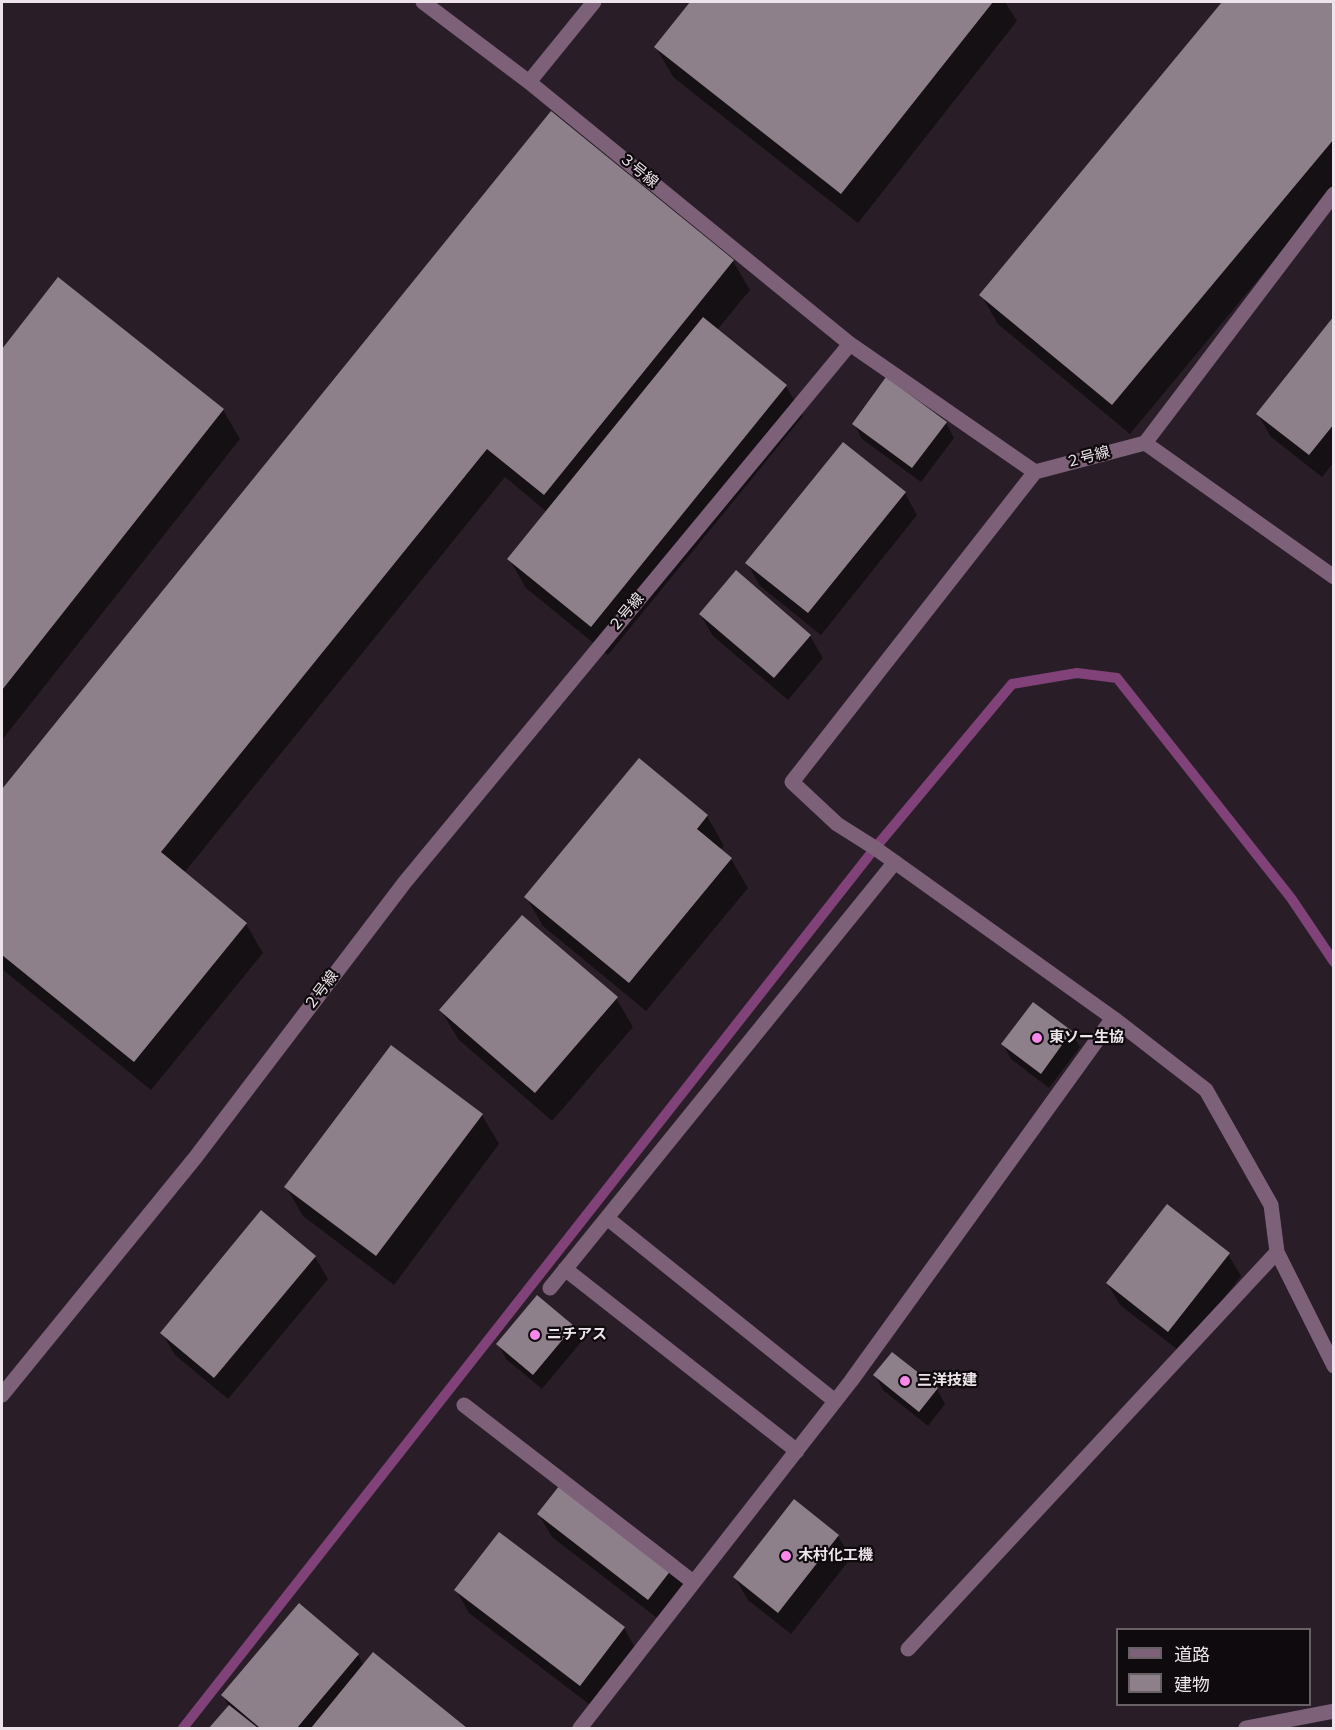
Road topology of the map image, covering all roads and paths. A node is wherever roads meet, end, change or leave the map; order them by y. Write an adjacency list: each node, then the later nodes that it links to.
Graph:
1 (423, 2): 3 (street, ３号線)
2 (594, 2): 3 (street)
3 (530, 82): 5 (street, ３号線)
4 (1334, 194): 6 (street)
5 (850, 344): 7 (street); 16 (street, ２号線)
6 (1145, 443): 7 (street, ２号線); 8 (street)
7 (1035, 472): 9 (street)
8 (1334, 576)
9 (895, 862): 10 (street); 11 (street)
10 (1113, 1018): 12 (street); 17 (street)
11 (607, 1218): 13 (street); 17 (street)
12 (1277, 1252): 15 (street); 21 (street)
13 (565, 1269): 14 (street); 19 (street)
14 (550, 1288)
15 (1334, 1366)
16 (2, 1395)
17 (835, 1401): 19 (street)
18 (464, 1405): 20 (street)
19 (797, 1450): 20 (street)
20 (693, 1582): 23 (street)
21 (908, 1649)
22 (1334, 1711): 24 (street)
23 (580, 1728)
24 (1246, 1728)

